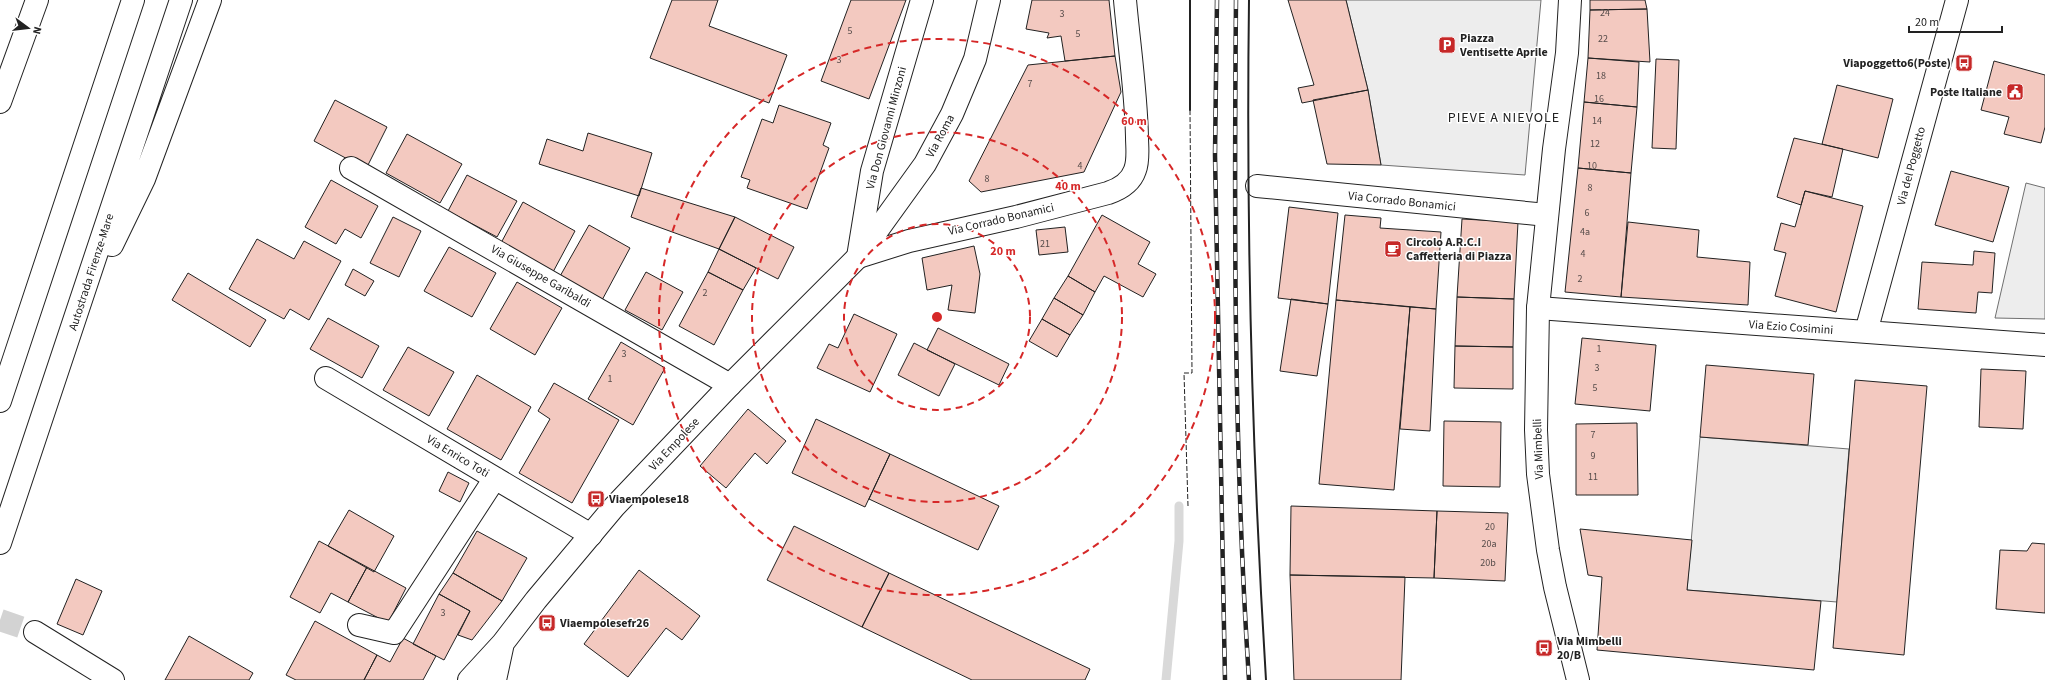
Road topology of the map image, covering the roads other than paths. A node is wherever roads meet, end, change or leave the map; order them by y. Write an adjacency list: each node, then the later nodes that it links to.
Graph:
1 (37, 0): 10 (main road)
2 (133, 0): 21 (main road)
3 (180, 0): 16 (main road, Autostrada Firenze-Mare)
4 (210, 0): 16 (main road)
5 (922, 0): 14 (main road, Via Don Giovanni Minzoni)
6 (989, 0): 14 (main road, Via Roma)
7 (1125, 0): 14 (main road, Via Corrado Bonamici)
8 (1570, 0): 13 (main road, Via Mimbelli)
9 (1957, 0): 17 (main road, Via del Poggetto)
10 (0, 102)
11 (351, 168): 20 (main road, Via Giuseppe Garibaldi)
12 (1257, 186): 13 (main road, Via Corrado Bonamici)
13 (1547, 215): 15 (main road, Via Mimbelli)
14 (858, 257): 20 (main road, Via Empolese)
15 (1538, 308): 17 (main road, Via Ezio Cosimini); 31 (main road, Via Mimbelli)
16 (74, 324): 24 (main road, Autostrada Firenze-Mare)
17 (1866, 332): 18 (main road, Via Ezio Cosimini)
18 (2045, 345)
19 (326, 378): 22 (main road, Via Enrico Toti)
20 (730, 385): 23 (main road, Via Empolese)
21 (0, 401)
22 (495, 478): 23 (main road, Via Enrico Toti); 25 (main road)
23 (592, 535): 27 (main road, Via Empolese)
24 (0, 543)
25 (359, 625)
26 (35, 632): 28 (main road)
27 (503, 643): 29 (main road, Via Empolese); 30 (main road, Via Empolese)
28 (113, 680)
29 (468, 680)
30 (495, 680)
31 (1578, 680)

